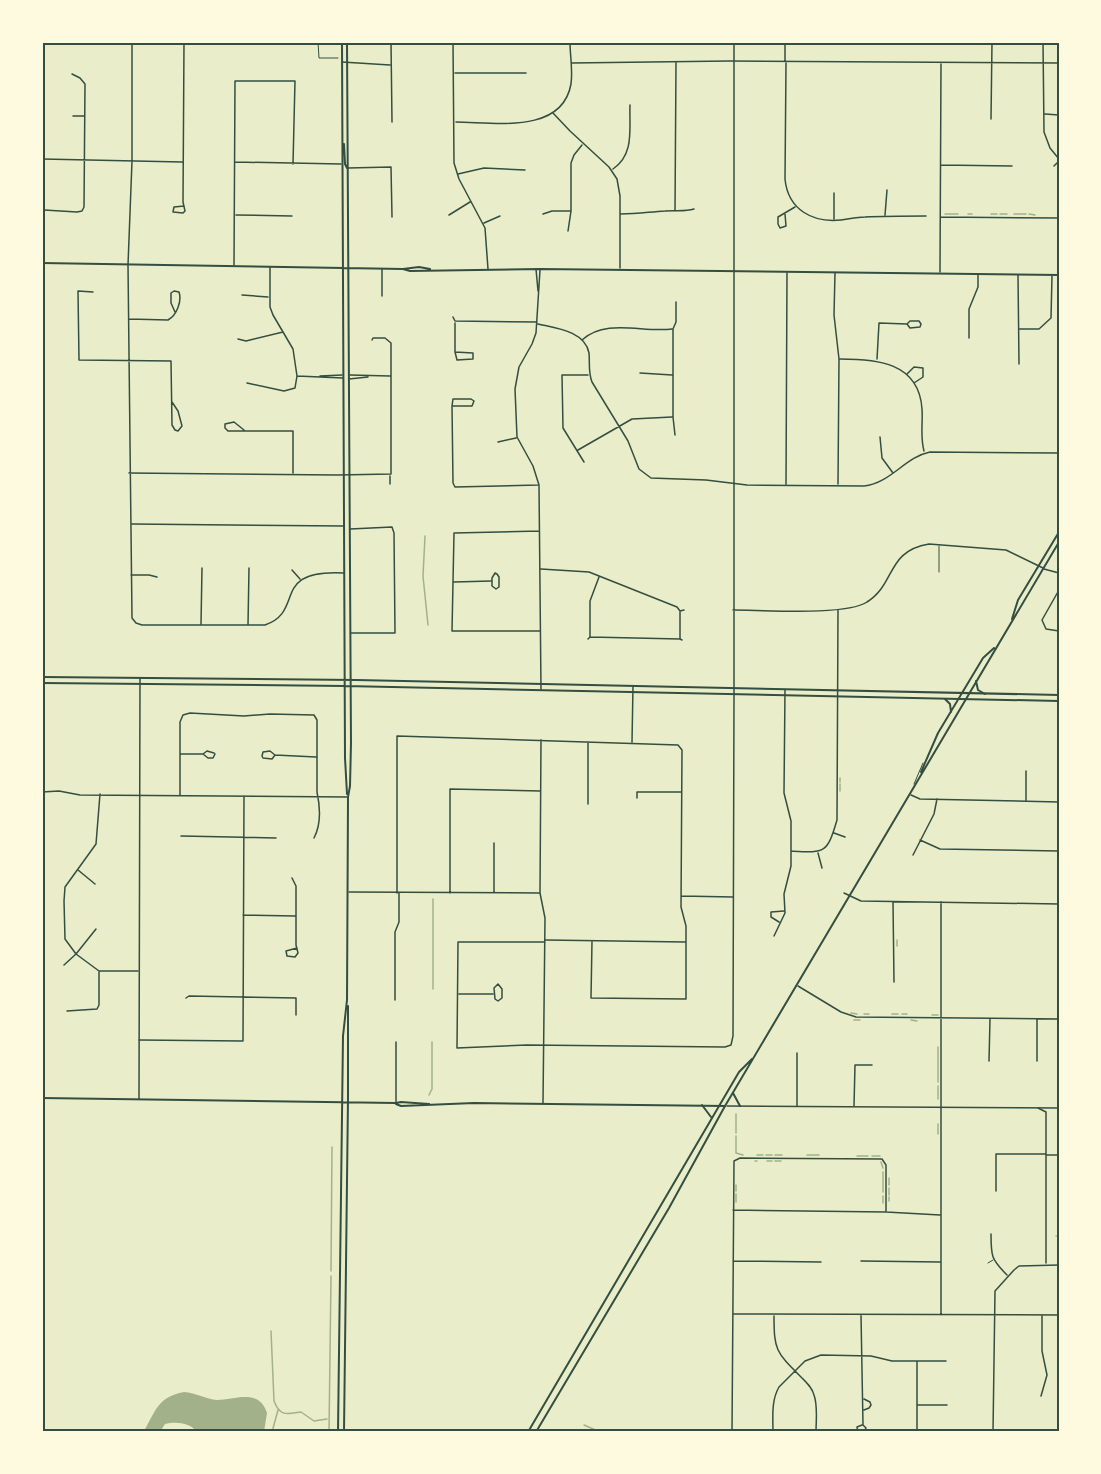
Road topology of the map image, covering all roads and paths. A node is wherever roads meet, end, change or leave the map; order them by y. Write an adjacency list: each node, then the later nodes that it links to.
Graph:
1 (132, 42): 42 (street)
2 (184, 42): 43 (street)
3 (318, 42): 13 (lane)
4 (342, 42): 17 (main road)
5 (347, 42): 18 (main road)
6 (391, 42): 24 (street)
7 (453, 42): 25 (street)
8 (570, 42): 19 (street)
9 (734, 42): 15 (street)
10 (785, 42): 16 (street)
11 (992, 42): 22 (street)
12 (1043, 42): 23 (street)
13 (338, 58)
14 (676, 61): 15 (street); 19 (street); 62 (street)
15 (734, 61): 16 (street); 88 (street)
16 (785, 61): 20 (street); 58 (street)
17 (342, 62): 18 (street); 37 (main road)
18 (347, 63): 24 (street); 50 (main road)
19 (571, 63): 29 (street)
20 (941, 63): 22 (street); 47 (street)
21 (1059, 63): 23 (street)
22 (992, 64): 23 (street); 34 (street)
23 (1043, 64): 30 (street)
24 (391, 65): 35 (street)
25 (454, 73): 26 (street); 36 (street)
26 (526, 73)
27 (72, 74): 33 (street)
28 (630, 105): 52 (street)
29 (553, 113): 36 (street); 38 (street)
30 (1044, 114): 31 (street); 41 (street)
31 (1059, 115)
32 (73, 116): 33 (street)
33 (84, 116): 40 (street)
34 (991, 119)
35 (392, 122)
36 (454, 122): 53 (street)
37 (342, 139): 46 (main road); 50 (main road)
38 (583, 144): 52 (street); 61 (street)
39 (42, 159): 40 (street)
40 (84, 160): 42 (street); 60 (street)
41 (1059, 160): 49 (street)
42 (132, 162): 43 (street); 79 (street)
43 (183, 162): 57 (street)
44 (234, 162): 45 (street); 45 (street); 66 (street)
45 (293, 164): 46 (street)
46 (342, 164): 82 (main road)
47 (941, 165): 48 (street); 73 (street)
48 (1012, 166)
49 (1054, 166)
50 (347, 168): 72 (street); 83 (main road)
51 (525, 170): 53 (street)
52 (612, 170): 65 (street)
53 (457, 174): 56 (street)
54 (887, 190): 70 (street)
55 (834, 193): 75 (street)
56 (471, 201): 67 (street); 76 (street)
57 (184, 206)
58 (796, 207): 63 (street); 75 (street)
59 (693, 209): 62 (street)
60 (44, 210)
61 (571, 211): 64 (street); 77 (street)
62 (675, 211): 65 (street)
63 (785, 213): 63 (street)
64 (543, 214)
65 (620, 214): 87 (street)
66 (235, 215): 68 (street); 80 (street)
67 (449, 215)
68 (292, 216)
69 (500, 216): 76 (street)
70 (885, 216): 71 (street); 75 (street)
71 (926, 216)
72 (392, 217)
73 (941, 217): 74 (street); 91 (street)
74 (1059, 218)
75 (834, 220)
76 (483, 224): 85 (street)
77 (568, 231)
78 (42, 263): 79 (main road)
79 (128, 265): 80 (main road); 103 (street)
80 (234, 266): 81 (main road)
81 (270, 267): 82 (main road); 99 (street)
82 (342, 268): 83 (main road); 125 (main road)
83 (348, 268): 84 (main road); 126 (main road)
84 (382, 268): 85 (main road); 98 (street)
85 (488, 270): 86 (main road)
86 (538, 270): 87 (main road); 105 (street)
87 (620, 270): 88 (main road)
88 (733, 271): 89 (main road); 148 (street)
89 (787, 272): 90 (main road); 151 (street)
90 (835, 272): 91 (main road); 115 (street)
91 (940, 273): 92 (main road)
92 (978, 274): 93 (main road); 111 (street)
93 (1018, 274): 94 (main road); 108 (street)
94 (1052, 275): 95 (main road); 108 (street)
95 (1059, 275)
96 (93, 292): 116 (street)
97 (242, 294): 99 (street)
98 (382, 296)
99 (269, 297): 109 (street)
100 (676, 302): 107 (street)
101 (175, 312): 101 (street); 103 (street)
102 (453, 317): 104 (street)
103 (129, 319): 116 (street)
104 (455, 321): 105 (street); 114 (street)
105 (538, 323): 113 (street); 135 (street)
106 (908, 324): 117 (street)
107 (673, 328): 113 (street); 121 (street)
108 (1018, 329): 118 (street)
109 (284, 332): 110 (street); 123 (street)
110 (238, 339)
111 (969, 339)
112 (372, 340): 124 (street)
113 (582, 340): 120 (street)
114 (455, 352): 114 (street)
115 (839, 359): 117 (street); 152 (street)
116 (129, 360): 129 (street); 142 (street)
117 (877, 360): 122 (street)
118 (1019, 364)
119 (640, 373): 121 (street)
120 (589, 375): 132 (street); 138 (street)
121 (673, 375): 131 (street)
122 (907, 375): 128 (street); 128 (street)
123 (297, 376): 125 (street); 127 (street)
124 (391, 376): 126 (street); 144 (street)
125 (343, 377): 126 (main road); 146 (main road)
126 (348, 378): 147 (main road)
127 (248, 383)
128 (913, 384): 139 (street)
129 (172, 402): 129 (street)
130 (452, 406): 130 (street); 150 (street)
131 (673, 417): 132 (street); 134 (street)
132 (619, 425): 138 (street); 148 (street)
133 (244, 430): 133 (street); 143 (street)
134 (675, 435)
135 (517, 437): 137 (street); 150 (street)
136 (880, 437): 145 (street)
137 (498, 442)
138 (576, 451): 141 (street)
139 (924, 453): 140 (street); 145 (street)
140 (1059, 453)
141 (584, 462)
142 (129, 472): 143 (street); 153 (street)
143 (293, 474): 146 (street)
144 (391, 474): 147 (street); 149 (street)
145 (893, 474): 152 (street)
146 (344, 475): 147 (street); 154 (main road)
147 (349, 475): 155 (main road)
148 (732, 483): 151 (street); 178 (street)
149 (390, 484)
150 (539, 485): 156 (street)
151 (786, 485): 152 (street)
152 (838, 485)
153 (130, 524): 154 (street); 169 (street)
154 (344, 526): 167 (main road)
155 (349, 529): 173 (main road); 186 (street)
156 (539, 531): 164 (street); 175 (street)
157 (1059, 532): 160 (main road)
158 (1059, 542): 163 (main road)
159 (939, 544): 160 (street); 166 (lane); 179 (street)
160 (1039, 565): 163 (street); 181 (main road)
161 (202, 568): 182 (street)
162 (249, 568): 183 (street)
163 (1044, 568): 168 (street); 181 (main road)
164 (540, 569): 170 (street); 184 (street)
165 (292, 570): 172 (street)
166 (939, 572)
167 (344, 573): 172 (street); 173 (main road); 190 (main road)
168 (1059, 573)
169 (130, 575): 171 (street); 182 (street)
170 (599, 576): 180 (street); 180 (street)
171 (157, 577)
172 (300, 579): 183 (street)
173 (349, 579): 186 (main road)
174 (492, 581): 174 (street); 175 (street)
175 (453, 582): 184 (street)
176 (1059, 590): 185 (street)
177 (684, 610): 180 (street)
178 (734, 610): 179 (street); 201 (street)
179 (837, 610): 204 (street)
180 (680, 611)
181 (1010, 624): 187 (main road)
182 (201, 625): 183 (street)
183 (248, 626)
184 (540, 631): 196 (street)
185 (1059, 631)
186 (350, 633): 191 (main road)
187 (998, 644): 192 (main road); 207 (main road)
188 (42, 677): 189 (main road)
189 (140, 678): 190 (main road); 195 (street)
190 (345, 680): 191 (main road); 197 (main road)
191 (351, 680): 194 (main road); 198 (main road)
192 (976, 681): 208 (main road); 209 (main road)
193 (42, 682): 195 (main road)
194 (419, 682): 196 (main road); 200 (main road)
195 (140, 683): 197 (main road); 235 (street)
196 (541, 685): 199 (main road); 202 (street)
197 (345, 686): 198 (main road); 240 (main road)
198 (351, 686): 200 (main road); 240 (main road)
199 (633, 686): 201 (main road); 205 (street)
200 (415, 687): 202 (main road)
201 (734, 688): 203 (main road); 210 (street)
202 (541, 690): 205 (main road)
203 (785, 690): 204 (main road); 212 (street)
204 (837, 691): 206 (main road); 213 (street)
205 (633, 693): 210 (main road); 222 (street)
206 (894, 693): 207 (main road); 214 (main road)
207 (962, 694): 208 (main road); 216 (main road)
208 (968, 694): 209 (main road); 217 (main road)
209 (986, 694): 211 (main road)
210 (734, 695): 212 (main road); 270 (street)
211 (1059, 695)
212 (785, 696): 213 (main road); 254 (street)
213 (837, 697): 214 (main road); 246 (street)
214 (894, 698): 215 (main road)
215 (945, 699): 216 (main road); 219 (main road)
216 (959, 699): 217 (main road); 219 (main road)
217 (965, 700): 218 (main road); 229 (main road)
218 (1059, 701)
219 (951, 712): 227 (main road)
220 (541, 740): 221 (street); 231 (street); 263 (street)
221 (589, 741): 222 (street); 245 (street)
222 (632, 742): 233 (street)
223 (180, 754): 224 (street); 226 (street); 237 (street)
224 (203, 754)
225 (275, 755): 226 (street)
226 (317, 757): 239 (street)
227 (926, 759): 229 (main road); 230 (lane)
228 (1026, 771): 243 (street)
229 (920, 776): 230 (main road)
230 (912, 789): 236 (main road)
231 (541, 790): 264 (street); 266 (street)
232 (42, 792): 234 (street)
233 (681, 792): 241 (street); 268 (street)
234 (100, 794): 235 (street); 259 (street)
235 (140, 794): 237 (street); 287 (street)
236 (909, 794): 242 (street); 269 (main road)
237 (180, 795): 238 (street)
238 (244, 796): 239 (street); 248 (street)
239 (318, 797): 240 (street); 251 (street)
240 (348, 797): 262 (main road)
241 (637, 798)
242 (937, 799): 243 (street); 252 (street)
243 (1026, 801): 244 (street)
244 (1059, 802)
245 (588, 804)
246 (834, 832): 249 (street); 256 (street)
247 (181, 836): 248 (street)
248 (244, 836): 250 (street); 275 (street)
249 (845, 837)
250 (276, 838)
251 (314, 838)
252 (920, 840): 255 (street); 257 (street)
253 (494, 843): 265 (street)
254 (791, 851): 256 (street); 274 (street)
255 (1059, 851)
256 (818, 852): 258 (street)
257 (913, 855)
258 (822, 868)
259 (78, 870): 261 (street); 284 (street)
260 (292, 878): 276 (street)
261 (95, 884)
262 (347, 892): 263 (street); 294 (main road)
263 (398, 893): 264 (street); 295 (street)
264 (450, 893): 265 (street)
265 (494, 893): 266 (street)
266 (540, 893): 280 (street)
267 (844, 893): 269 (street)
268 (681, 896): 270 (street); 282 (street)
269 (849, 896): 271 (street); 289 (main road)
270 (734, 897): 304 (street)
271 (893, 901): 272 (street); 288 (street)
272 (941, 902): 273 (street); 298 (street)
273 (1059, 904)
274 (785, 911): 277 (street); 277 (street)
275 (243, 915): 276 (street); 292 (street)
276 (296, 916): 283 (street)
277 (781, 923): 279 (street)
278 (96, 929): 284 (street)
279 (774, 936)
280 (545, 941): 281 (street); 290 (street); 304 (street)
281 (592, 941): 282 (street); 282 (street)
282 (686, 942)
283 (297, 948)
284 (76, 954): 285 (street); 286 (street)
285 (64, 965)
286 (99, 971): 287 (street); 296 (street)
287 (139, 971): 302 (street)
288 (894, 982)
289 (796, 986): 298 (street); 306 (main road)
290 (458, 994): 291 (street); 304 (street)
291 (494, 994): 291 (street)
292 (243, 997): 293 (street); 297 (street); 302 (street)
293 (186, 998)
294 (347, 1000): 313 (main road); 314 (main road)
295 (396, 1000)
296 (67, 1011)
297 (296, 1015)
298 (941, 1018): 299 (street); 323 (street)
299 (990, 1018): 300 (street); 307 (street)
300 (1037, 1018): 301 (street); 308 (street)
301 (1059, 1019)
302 (139, 1040): 312 (street)
303 (396, 1042): 315 (street)
304 (543, 1046): 316 (street)
305 (798, 1053): 321 (street)
306 (754, 1057): 310 (main road); 318 (main road)
307 (989, 1061)
308 (1037, 1061)
309 (872, 1065): 322 (street)
310 (733, 1093): 319 (main road); 320 (main road)
311 (42, 1098): 312 (main road)
312 (139, 1100): 313 (main road)
313 (343, 1103): 314 (main road); 360 (main road)
314 (348, 1103): 315 (main road); 361 (main road)
315 (396, 1103): 316 (main road)
316 (543, 1104): 317 (main road)
317 (702, 1105): 318 (main road); 326 (main road)
318 (719, 1106): 319 (main road); 326 (main road)
319 (726, 1106): 320 (street); 363 (main road)
320 (740, 1106): 321 (street)
321 (797, 1106): 322 (street)
322 (854, 1106): 323 (street)
323 (941, 1107): 324 (street); 332 (street)
324 (1037, 1108): 325 (street); 327 (street)
325 (1059, 1108)
326 (711, 1118): 362 (main road)
327 (1046, 1154): 328 (street); 329 (street); 340 (street)
328 (1059, 1155)
329 (996, 1191)
330 (733, 1210): 331 (street); 331 (street); 335 (street)
331 (886, 1212): 332 (street)
332 (941, 1215): 338 (street)
333 (992, 1234): 334 (street)
334 (993, 1260): 339 (lane); 342 (street)
335 (732, 1261): 337 (street); 343 (street)
336 (861, 1261): 338 (street)
337 (821, 1262)
338 (940, 1262): 347 (street)
339 (988, 1263)
340 (1046, 1265): 341 (street); 342 (street)
341 (1059, 1265)
342 (1008, 1276): 344 (street)
343 (732, 1314): 345 (street); 364 (street)
344 (993, 1314): 347 (street); 348 (street); 370 (street)
345 (774, 1315): 346 (street); 353 (street)
346 (861, 1315): 347 (street); 350 (street)
347 (941, 1315)
348 (1042, 1315): 349 (street); 354 (street)
349 (1059, 1315)
350 (861, 1356): 351 (street); 353 (street); 355 (street)
351 (917, 1361): 352 (street); 356 (street)
352 (946, 1361)
353 (795, 1371): 365 (street); 366 (street)
354 (1041, 1396)
355 (863, 1399): 358 (street); 358 (street)
356 (917, 1405): 357 (street); 369 (street)
357 (947, 1405)
358 (863, 1410): 359 (street)
359 (863, 1425): 367 (street); 368 (street)
360 (338, 1432)
361 (344, 1432)
362 (528, 1432)
363 (536, 1432)
364 (732, 1432)
365 (773, 1432)
366 (816, 1432)
367 (858, 1432)
368 (864, 1432)
369 (917, 1432)
370 (993, 1432)

